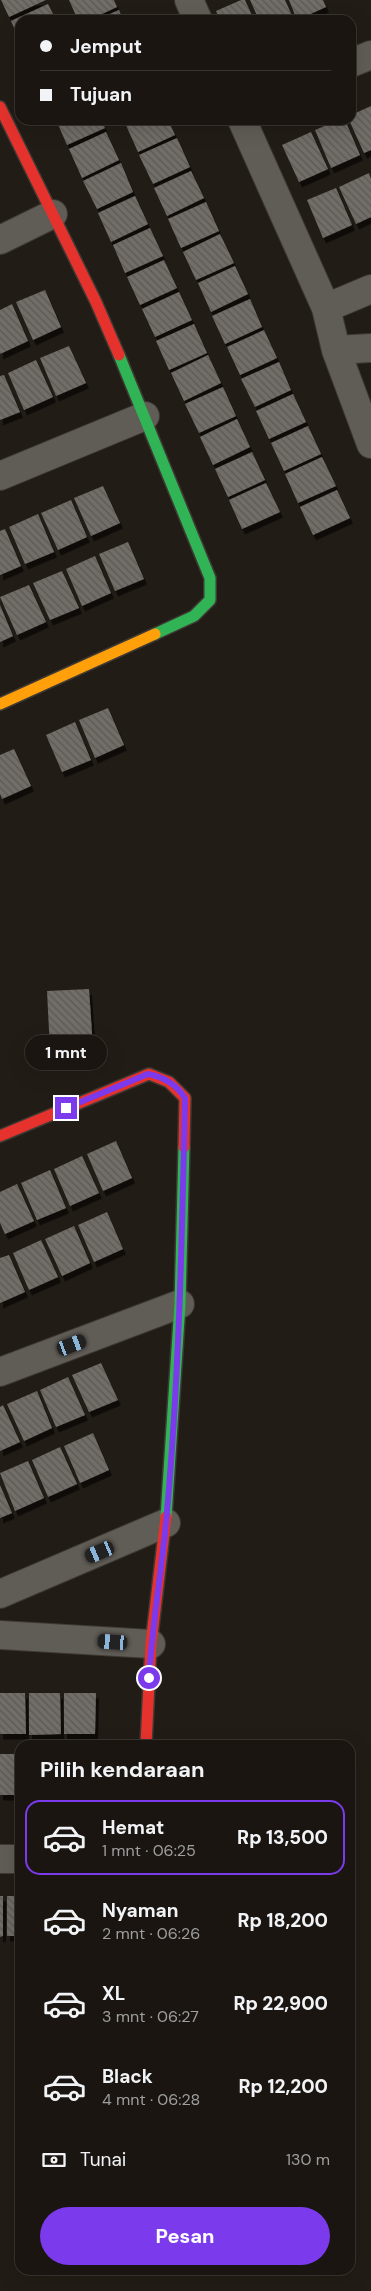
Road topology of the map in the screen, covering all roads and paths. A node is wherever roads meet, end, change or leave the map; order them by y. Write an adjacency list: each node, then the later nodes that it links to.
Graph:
1 (189, 0): 2 (street)
2 (196, 15)
3 (371, 55): 4 (street)
4 (356, 61)
5 (0, 107): 7 (street)
6 (244, 125): 10 (street)
7 (53, 214): 8 (street); 13 (street)
8 (0, 240)
9 (371, 289): 10 (street)
10 (326, 308): 12 (street)
11 (371, 348): 12 (street)
12 (336, 350): 14 (street)
13 (145, 416): 15 (street); 16 (street)
14 (371, 444)
15 (0, 476)
16 (0, 704)
17 (0, 1136): 18 (street)
18 (180, 1304): 19 (street); 20 (street)
19 (0, 1372)
20 (166, 1523): 21 (street); 23 (street)
21 (0, 1594)
22 (0, 1635): 23 (street)
23 (151, 1644): 24 (street)
24 (146, 1740)
25 (0, 1859): 26 (street)
26 (15, 1859)

